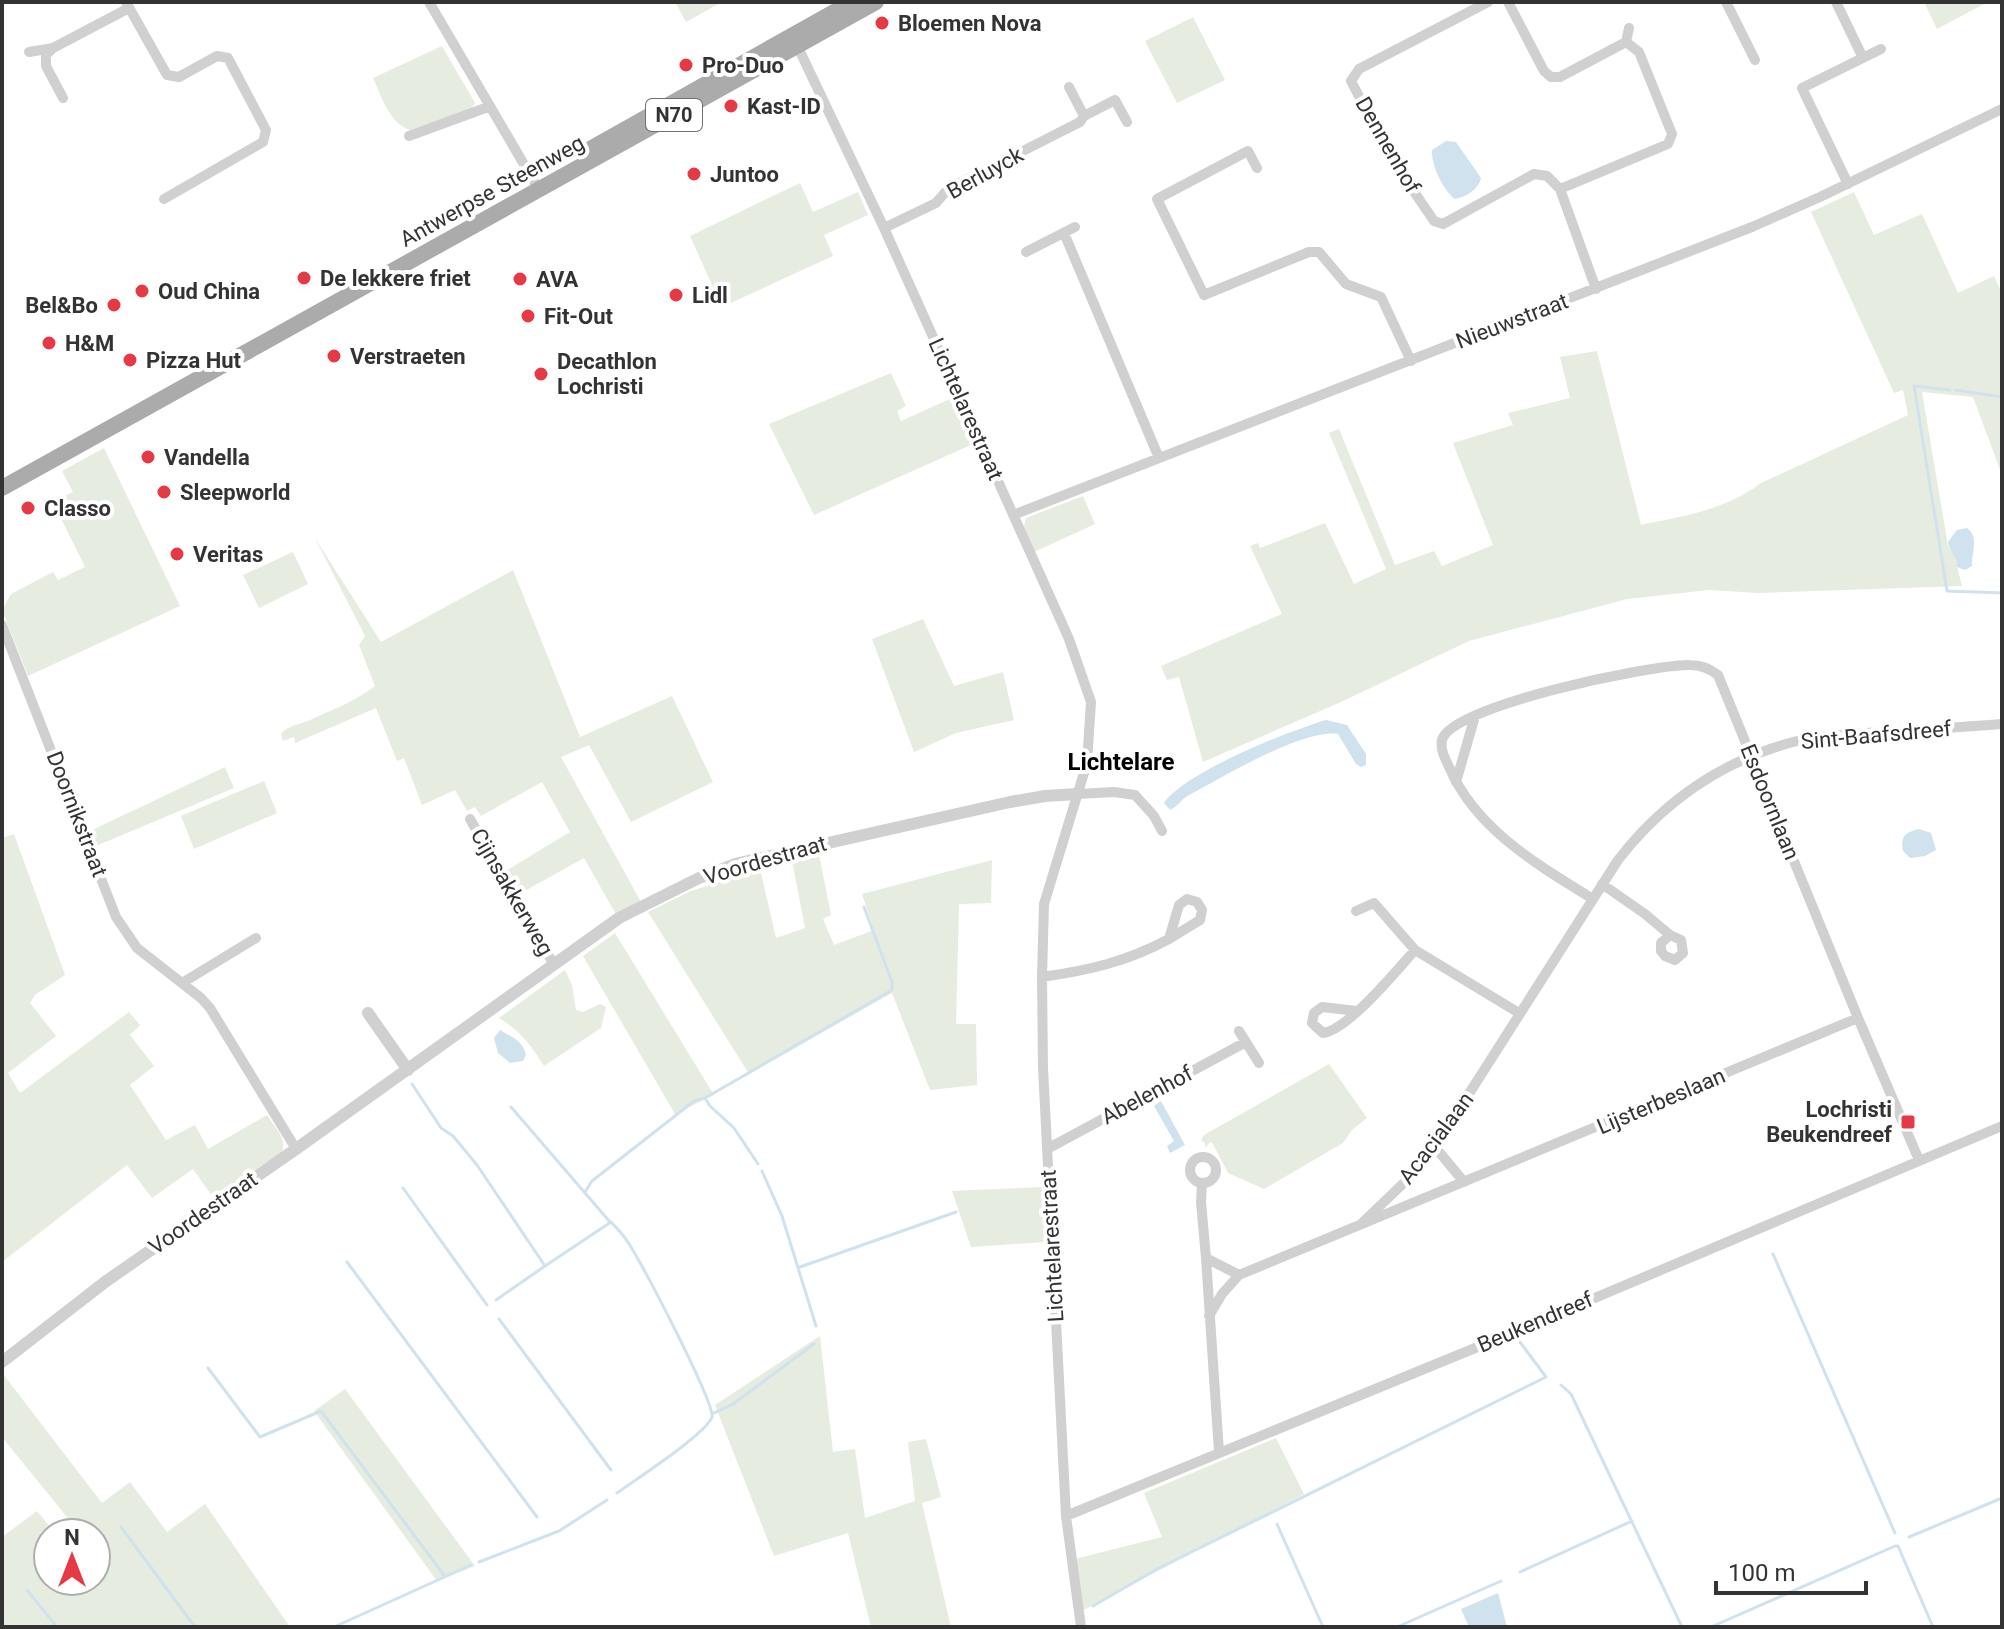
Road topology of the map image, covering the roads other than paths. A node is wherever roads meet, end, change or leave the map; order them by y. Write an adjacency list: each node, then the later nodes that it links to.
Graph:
1 (429, 2): 19 (street)
2 (852, 2): 10 (main road, Antwerpse Steenweg / N70)
3 (876, 2): 10 (main road, Antwerpse Steenweg / N70)
4 (1488, 2): 27 (street, Dennenhof)
5 (1508, 2): 11 (street)
6 (1726, 2): 16 (street)
7 (1836, 2): 15 (street)
8 (127, 5): 12 (street); 28 (street)
9 (1629, 28): 11 (street)
10 (795, 40): 26 (main road, Antwerpse Steenweg / N70); 29 (street, Lichtelarestraat)
11 (1626, 42): 27 (street)
12 (53, 48): 14 (street); 18 (street)
13 (1881, 49): 15 (street)
14 (29, 52)
15 (1863, 58): 25 (street)
16 (1755, 60)
17 (1069, 87): 21 (street)
18 (63, 98)
19 (488, 107): 23 (street); 26 (street)
20 (2002, 109): 25 (street, Nieuwstraat)
21 (1084, 116): 22 (street, Berluyck); 29 (street, Berluyck)
22 (1127, 122)
23 (409, 136)
24 (1257, 168): 32 (street)
25 (1848, 184): 31 (street, Nieuwstraat)
26 (536, 186): 34 (main road, Antwerpse Steenweg / N70); 35 (main road, Antwerpse Steenweg / N70)
27 (1560, 189): 31 (street)
28 (164, 199)
29 (884, 228): 36 (street, Lichtelarestraat)
30 (1026, 252): 33 (street)
31 (1596, 289): 32 (street, Nieuwstraat)
32 (1411, 361): 33 (street, Nieuwstraat)
33 (1159, 458): 36 (street, Nieuwstraat)
34 (2, 476)
35 (2, 488)
36 (1013, 515): 42 (street, Lichtelarestraat)
37 (2, 625): 54 (street, Doornikstraat)
38 (1475, 716): 40 (street, Esdoornlaan); 41 (street); 41 (street, Esdoornlaan)
39 (2002, 724): 40 (street, Sint-Baafsdreef)
40 (1752, 757): 45 (street, Acacialaan); 58 (street, Esdoornlaan)
41 (1456, 782): 46 (street, Esdoornlaan)
42 (1078, 794): 44 (street); 52 (street, Voordestraat); 53 (street, Lichtelarestraat)
43 (470, 819): 52 (street, Cijnsakkerweg)
44 (1162, 831)
45 (1602, 884): 46 (street, Acacialaan); 48 (street)
46 (1593, 899): 57 (street, Acacialaan)
47 (1356, 911): 51 (street)
48 (1670, 935)
49 (256, 938): 54 (street)
50 (1169, 939): 53 (street)
51 (1415, 950): 55 (street); 57 (street)
52 (554, 965): 62 (street, Voordestraat)
53 (1042, 977): 66 (street, Lichtelarestraat)
54 (182, 983): 65 (street, Doornikstraat)
55 (1357, 1011)
56 (368, 1013): 62 (street)
57 (1519, 1013): 64 (street, Acacialaan)
58 (1858, 1018): 67 (street, Esdoornlaan); 68 (street, Lijsterbeslaan)
59 (1239, 1031): 60 (street)
60 (1246, 1042): 61 (street); 66 (street, Abelenhof)
61 (1259, 1063)
62 (408, 1070): 65 (street, Voordestraat)
63 (2002, 1126): 67 (street, Beukendreef)
64 (1435, 1147): 68 (street); 70 (street, Acacialaan)
65 (296, 1149): 74 (street, Voordestraat)
66 (1047, 1149): 76 (street, Lichtelarestraat)
67 (1919, 1160): 75 (street, Beukendreef)
68 (1464, 1182): 70 (street, Lijsterbeslaan)
69 (1202, 1183): 71 (street)
70 (1361, 1224): 72 (street, Acacialaan)
71 (1206, 1258): 72 (street); 73 (street)
72 (1239, 1275): 73 (street, Acacialaan)
73 (1208, 1318): 75 (street)
74 (2, 1362)
75 (1219, 1452): 76 (street, Beukendreef)
76 (1066, 1516): 77 (street, Lichtelarestraat)
77 (1081, 1627)

